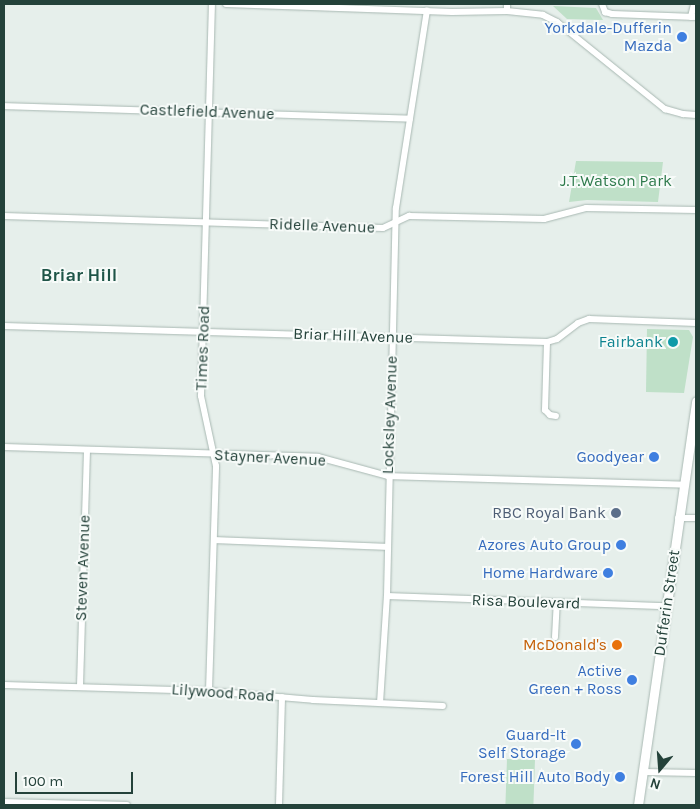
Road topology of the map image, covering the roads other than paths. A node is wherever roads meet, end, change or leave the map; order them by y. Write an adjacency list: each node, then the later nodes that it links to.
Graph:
1 (212, 4): 13 (street, Times Road)
2 (226, 4): 7 (street)
3 (453, 4): 10 (street)
4 (507, 4): 9 (street)
5 (694, 4): 11 (street)
6 (602, 5): 11 (street)
7 (371, 6): 8 (street)
8 (427, 10): 10 (street); 15 (street, Locksley Avenue)
9 (507, 11): 10 (street); 14 (street)
10 (452, 12)
11 (694, 17)
12 (4, 106): 13 (street, Castlefield Avenue)
13 (210, 112): 15 (street, Castlefield Avenue); 19 (street, Times Road)
14 (696, 115)
15 (410, 119): 18 (street, Locksley Avenue)
16 (696, 210): 18 (street, Ridelle Avenue)
17 (4, 216): 19 (street, Ridelle Avenue)
18 (396, 222): 19 (street, Ridelle Avenue); 23 (street, Locksley Avenue)
19 (207, 223): 22 (street, Times Road)
20 (696, 323): 24 (street)
21 (4, 326): 22 (street, Briar Hill Avenue)
22 (203, 331): 23 (street, Briar Hill Avenue); 29 (street, Times Road)
23 (393, 337): 24 (street, Briar Hill Avenue); 30 (street, Locksley Avenue)
24 (547, 342): 26 (street)
25 (696, 401): 31 (main road, Dufferin Street)
26 (556, 416)
27 (4, 447): 28 (street, Stayner Avenue)
28 (87, 451): 29 (street, Stayner Avenue); 41 (street, Steven Avenue)
29 (215, 455): 30 (street, Stayner Avenue); 34 (street, Times Road)
30 (388, 476): 31 (street, Stayner Avenue); 35 (street, Locksley Avenue)
31 (684, 485): 32 (main road, Dufferin Street)
32 (678, 518): 33 (street); 38 (main road, Dufferin Street)
33 (696, 518)
34 (216, 540): 35 (street); 42 (street, Times Road)
35 (387, 546): 36 (street, Locksley Avenue)
36 (386, 596): 37 (street, Risa Boulevard); 44 (street, Locksley Avenue)
37 (557, 603): 38 (street, Risa Boulevard); 39 (street)
38 (666, 606): 46 (main road, Dufferin Street)
39 (555, 637)
40 (4, 685): 41 (street, Lilywood Road)
41 (80, 686): 42 (street, Lilywood Road)
42 (209, 691): 43 (street, Lilywood Road)
43 (282, 697): 44 (street, Lilywood Road); 50 (street)
44 (380, 703): 45 (street, Lilywood Road)
45 (443, 706)
46 (644, 772): 47 (street); 51 (main road, Dufferin Street)
47 (696, 773)
48 (4, 802): 49 (street)
49 (127, 805)
50 (279, 805)
51 (638, 805)

